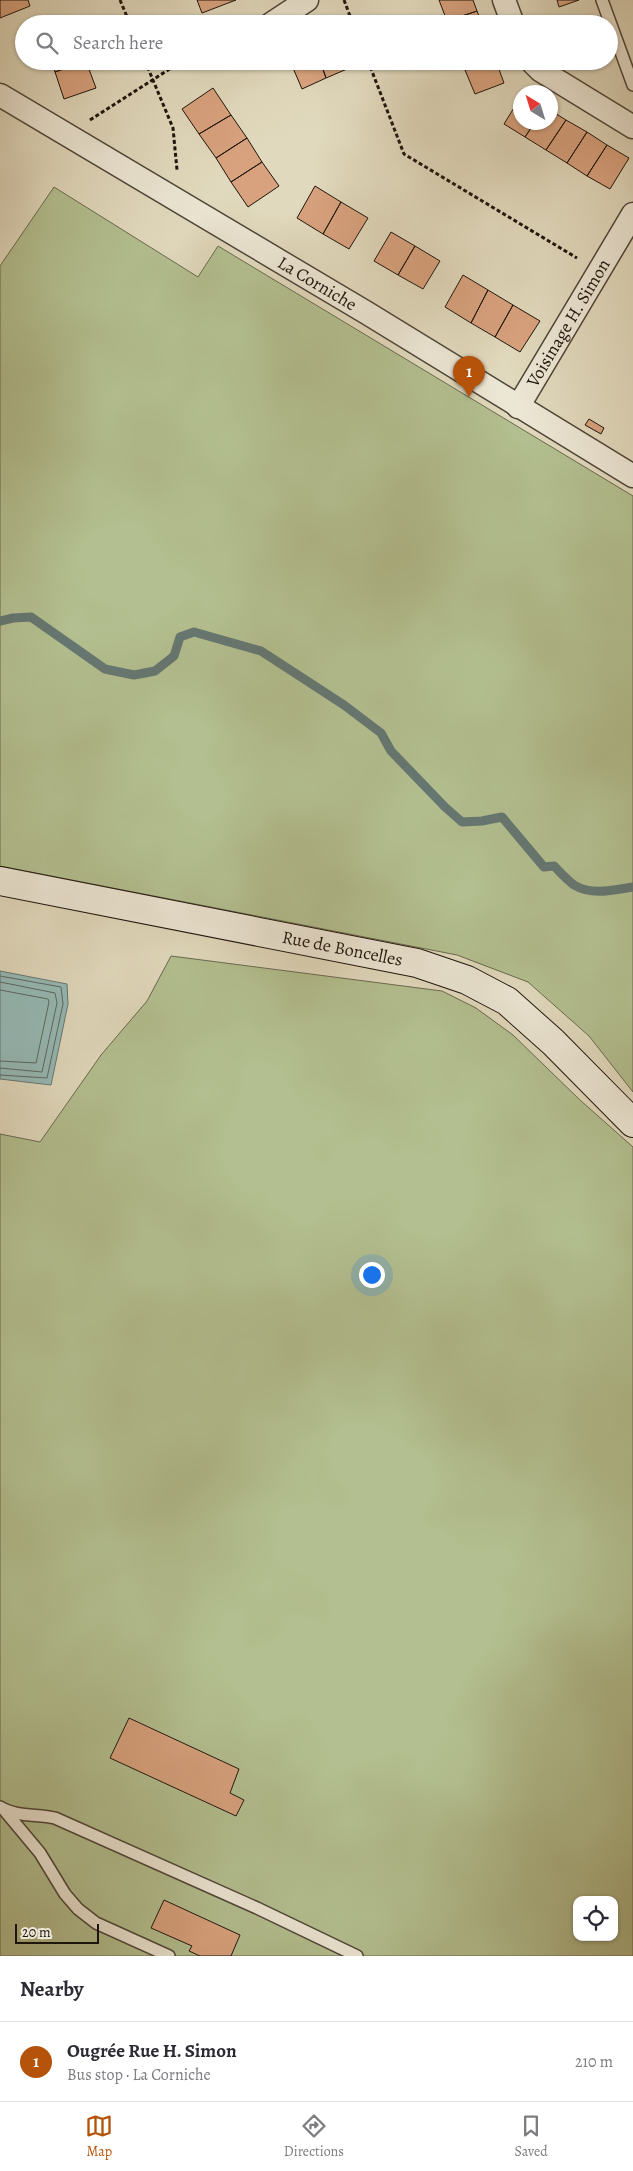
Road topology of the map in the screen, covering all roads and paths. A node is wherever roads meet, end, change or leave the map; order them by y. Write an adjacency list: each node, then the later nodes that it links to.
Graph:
1 (120, 0): 6 (path)
2 (307, 0): 7 (street)
3 (344, 0): 8 (path)
4 (504, 0): 9 (street)
5 (602, 0): 10 (lane)
6 (126, 15)
7 (284, 15)
8 (350, 15)
9 (510, 15)
10 (607, 15)
11 (618, 44): 17 (lane)
12 (149, 70): 16 (path)
13 (168, 70): 16 (path)
14 (371, 70): 23 (path)
15 (540, 70): 19 (street)
16 (153, 80): 20 (path); 21 (path)
17 (633, 85)
18 (0, 95): 20 (street, La Corniche)
19 (633, 127)
20 (70, 137): 21 (street, La Corniche)
21 (176, 199): 24 (street, La Corniche)
22 (629, 228): 23 (street, Voisinage H. Simon)
23 (599, 271): 24 (street, Voisinage H. Simon)
24 (518, 407): 25 (street, La Corniche)
25 (633, 476)
26 (0, 881): 27 (main road, Rue de Boncelles)
27 (633, 1123)
28 (3, 1809): 29 (lane); 30 (lane)
29 (169, 1956)
30 (357, 1956)

